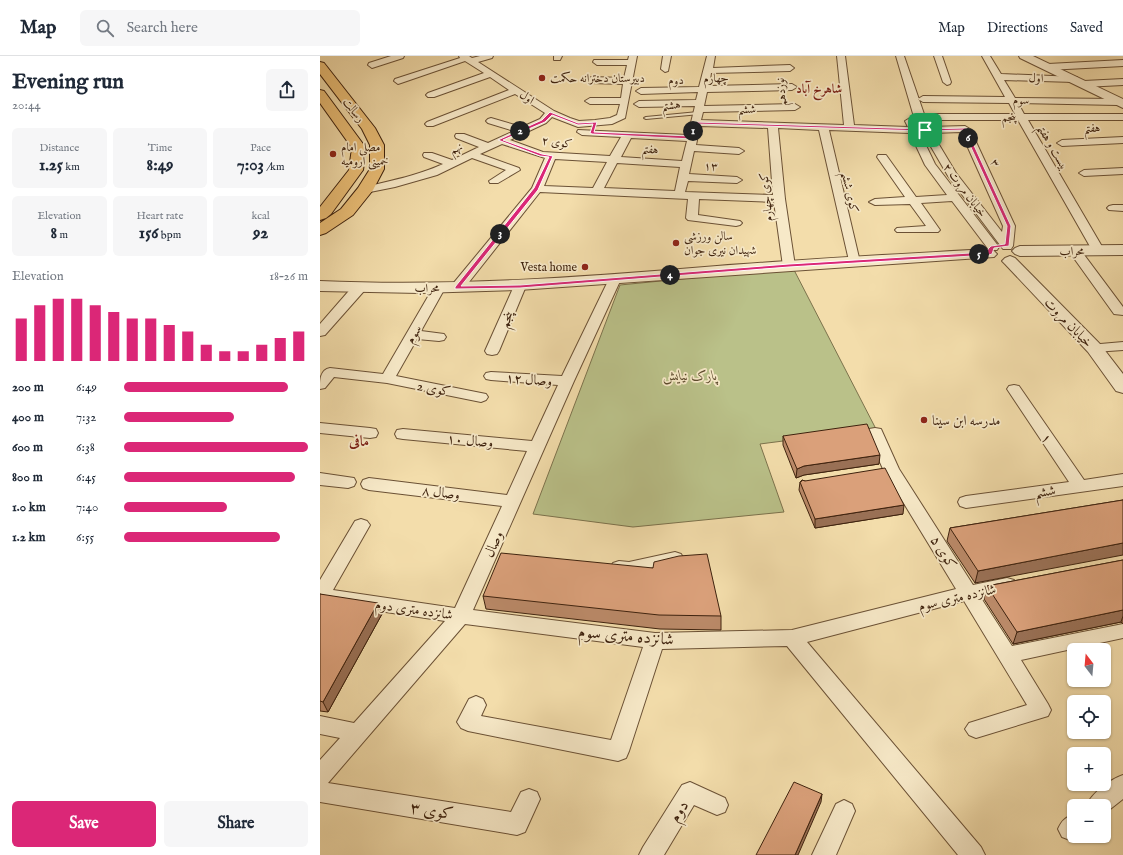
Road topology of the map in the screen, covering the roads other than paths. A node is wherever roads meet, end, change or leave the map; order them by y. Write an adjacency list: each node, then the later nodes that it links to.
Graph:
1 (400, 56): 16 (street)
2 (489, 56): 12 (street)
3 (667, 56): 20 (street)
4 (711, 56): 22 (street)
5 (789, 56): 19 (street, نوزدهم)
6 (841, 56): 61 (street)
7 (890, 56): 63 (street, خیابان مروت ۲)
8 (900, 56): 49 (street, خیابان مروت ۲)
9 (938, 56): 30 (street)
10 (986, 56): 23 (street, بیست و هفتم)
11 (1024, 56): 18 (street)
12 (467, 59): 21 (street, اول); 28 (street)
13 (633, 60): 14 (street); 27 (street)
14 (597, 62)
15 (1123, 63): 18 (street)
16 (372, 65)
17 (320, 66): 87 (main road, رسالت)
18 (1048, 67): 29 (street)
19 (790, 68): 22 (street); 39 (street, نوزدهم)
20 (665, 69)
21 (490, 74): 33 (street, اول); 38 (street)
22 (704, 77): 34 (street)
23 (998, 77): 24 (street, اول); 41 (street, بیست و هفتم)
24 (1012, 78): 25 (street, اول); 35 (street)
25 (1041, 78): 29 (street, اول); 32 (street)
26 (591, 80): 27 (street)
27 (628, 80): 43 (street)
28 (398, 81)
29 (1079, 81): 31 (street); 44 (street)
30 (947, 82)
31 (1123, 82)
32 (1056, 87)
33 (516, 90): 48 (street, اول); 56 (street)
34 (703, 90): 36 (street, چهارم); 39 (street, چهارم); 46 (street)
35 (1021, 90)
36 (641, 91)
37 (320, 94): 96 (main road, رسالت)
38 (430, 95)
39 (794, 97): 47 (street, ششم); 59 (street, نوزدهم)
40 (923, 99): 41 (street, سوم)
41 (1012, 100): 44 (street, سوم); 50 (street, بیست و هفتم)
42 (590, 101): 43 (street)
43 (624, 101): 62 (street)
44 (1121, 103)
45 (639, 104): 46 (street, ششم)
46 (699, 108): 47 (street, ششم); 52 (lane, هشتم); 55 (street)
47 (751, 109): 57 (street)
48 (551, 113): 54 (street, نهم); 62 (street, اول)
49 (920, 117): 50 (street, پنجم); 65 (street, خیابان مروت ۲)
50 (1021, 117): 51 (street, پنجم); 100 (street, بیست و هفتم)
51 (1123, 117)
52 (646, 118)
53 (491, 121): 64 (street)
54 (544, 121): 62 (street); 64 (street, نهم)
55 (695, 123): 57 (street); 70 (street)
56 (430, 124)
57 (753, 125): 58 (street)
58 (773, 125): 59 (street); 92 (street, کوی چهارم)
59 (797, 126): 60 (street)
60 (823, 127): 61 (street); 104 (street, کوی ششم)
61 (849, 127): 63 (street)
62 (593, 128): 66 (street)
63 (912, 129): 65 (street); 91 (street, خیابان مروت ۲)
64 (521, 130): 68 (street, نهم)
65 (925, 130): 103 (street, خیابان مروت ۲); 103 (street, ۳)
66 (627, 135): 70 (street); 78 (street)
67 (460, 136): 72 (street)
68 (500, 140): 72 (street, نهم); 76 (street, کوی ۲)
69 (1123, 140): 71 (street, هفتم)
70 (691, 143): 73 (street); 80 (street)
71 (1062, 143)
72 (488, 146): 75 (street, نهم)
73 (740, 151)
74 (428, 155): 79 (street)
75 (472, 155): 79 (street, نهم); 85 (street)
76 (551, 156): 78 (street, کوی ۲); 86 (street)
77 (882, 157): 93 (street)
78 (614, 160): 80 (street, هفتم); 88 (street)
79 (453, 164): 87 (street, نهم)
80 (686, 164): 83 (street)
81 (1123, 171): 82 (street)
82 (1084, 173)
83 (683, 177): 84 (street, ۱۳); 89 (street)
84 (737, 180)
85 (494, 181)
86 (536, 189): 88 (street); 111 (street)
87 (365, 190): 95 (main road, رسالت)
88 (597, 191): 89 (street)
89 (679, 196): 90 (street)
90 (694, 196): 92 (street); 97 (street)
91 (955, 198): 93 (street); 103 (street, خیابان مروت ۲)
92 (778, 199): 105 (street, کوی چهارم)
93 (914, 201): 94 (street); 99 (street)
94 (875, 202)
95 (347, 212): 96 (main road); 98 (main road, رسالت)
96 (323, 213)
97 (736, 223)
98 (320, 230)
99 (900, 230)
100 (1098, 250): 101 (street, محراب); 102 (street, محراب)
101 (1123, 250)
102 (1075, 251): 103 (street, محراب); 112 (street)
103 (1004, 252): 104 (street, محراب); 118 (street, خیابان مروت)
104 (854, 262): 105 (street, محراب)
105 (789, 266): 106 (street, محراب)
106 (615, 280): 108 (street, محراب); 122 (street, وصال)
107 (320, 286): 109 (street, محراب)
108 (520, 286): 111 (street, محراب); 119 (street, پنجم)
109 (359, 288): 110 (street, محراب); 114 (street)
110 (439, 288): 111 (street, محراب); 115 (street, سوم)
111 (457, 288)
112 (1116, 298): 113 (street)
113 (1123, 311)
114 (323, 326)
115 (413, 334): 116 (street); 121 (street, سوم)
116 (439, 337)
117 (1123, 346): 118 (street)
118 (1094, 348): 124 (street, خیابان مروت)
119 (492, 351)
120 (491, 376): 122 (street, وصال ۱۲)
121 (387, 379): 123 (street, کوی 2); 126 (street, کوی 2)
122 (567, 382): 131 (street, وصال)
123 (320, 385)
124 (1123, 387)
125 (1014, 389): 136 (street, ۱)
126 (481, 397)
127 (320, 428): 128 (street)
128 (370, 433)
129 (403, 434): 131 (street, وصال ۱۰)
130 (875, 434): 143 (street, کوی ۵)
131 (537, 447): 137 (street, وصال)
132 (320, 479): 134 (street)
133 (1123, 480): 136 (street, ششم)
134 (348, 482)
135 (369, 484): 137 (street, وصال ۸)
136 (1080, 486): 138 (street, ششم)
137 (513, 501): 145 (street, وصال)
138 (966, 502)
139 (361, 525): 144 (street)
140 (676, 559): 141 (street)
141 (605, 567)
142 (1023, 582): 143 (street, شانزده متری سوم)
143 (969, 593): 147 (street, شانزده متری سوم); 149 (street, کوی ۵)
144 (320, 595): 145 (street, شانزده متری دوم)
145 (461, 616): 148 (street, شانزده متری سوم); 153 (street, وصال)
146 (1121, 630): 149 (street)
147 (792, 638): 148 (street, شانزده متری سوم); 163 (street)
148 (655, 641): 150 (street)
149 (1008, 655): 152 (street, کوی ۵)
150 (476, 705)
151 (320, 726): 153 (street)
152 (976, 729)
153 (358, 733): 154 (street, وصال)
154 (320, 776)
155 (1123, 785): 158 (street)
156 (320, 792): 157 (street, کوی ۳)
157 (529, 799)
158 (1106, 799)
159 (717, 805): 161 (street, دوم)
160 (844, 811): 162 (street)
161 (651, 855)
162 (824, 855)
163 (973, 855)

